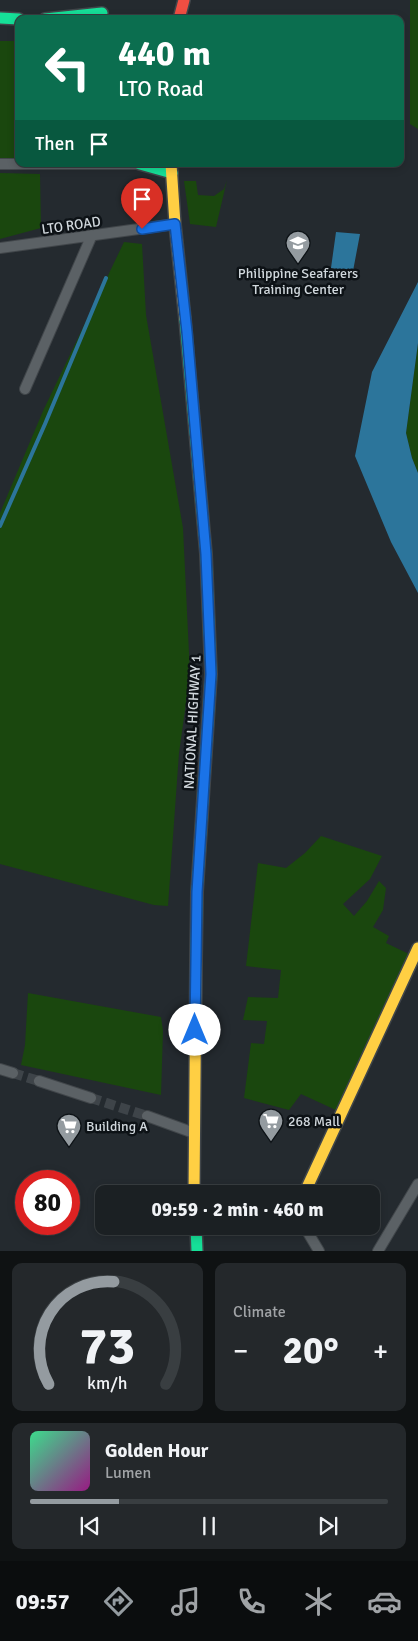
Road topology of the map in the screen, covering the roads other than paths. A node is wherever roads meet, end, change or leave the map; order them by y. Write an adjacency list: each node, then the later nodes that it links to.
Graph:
1 (98, 0): 3 (main road)
2 (184, 0): 4 (main road)
3 (102, 15)
4 (180, 15)
5 (0, 18): 6 (main road)
6 (15, 19)
7 (0, 164): 8 (street)
8 (15, 164)
9 (172, 168): 10 (main road, NATIONAL HIGHWAY 1)
10 (175, 224): 11 (street, LTO ROAD); 20 (main road, NATIONAL HIGHWAY 1)
11 (92, 236): 12 (street, LTO ROAD); 13 (street)
12 (0, 248)
13 (25, 389)
14 (418, 948): 23 (main road)
15 (0, 1069): 16 (street)
16 (13, 1073)
17 (40, 1082): 18 (street)
18 (91, 1098)
19 (147, 1116): 20 (street)
20 (194, 1133): 22 (main road, NATIONAL HIGHWAY 1)
21 (418, 1184): 28 (street)
22 (194, 1185)
23 (308, 1185)
24 (196, 1235): 26 (main road)
25 (309, 1235): 27 (street)
26 (197, 1251)
27 (319, 1251)
28 (378, 1251)

